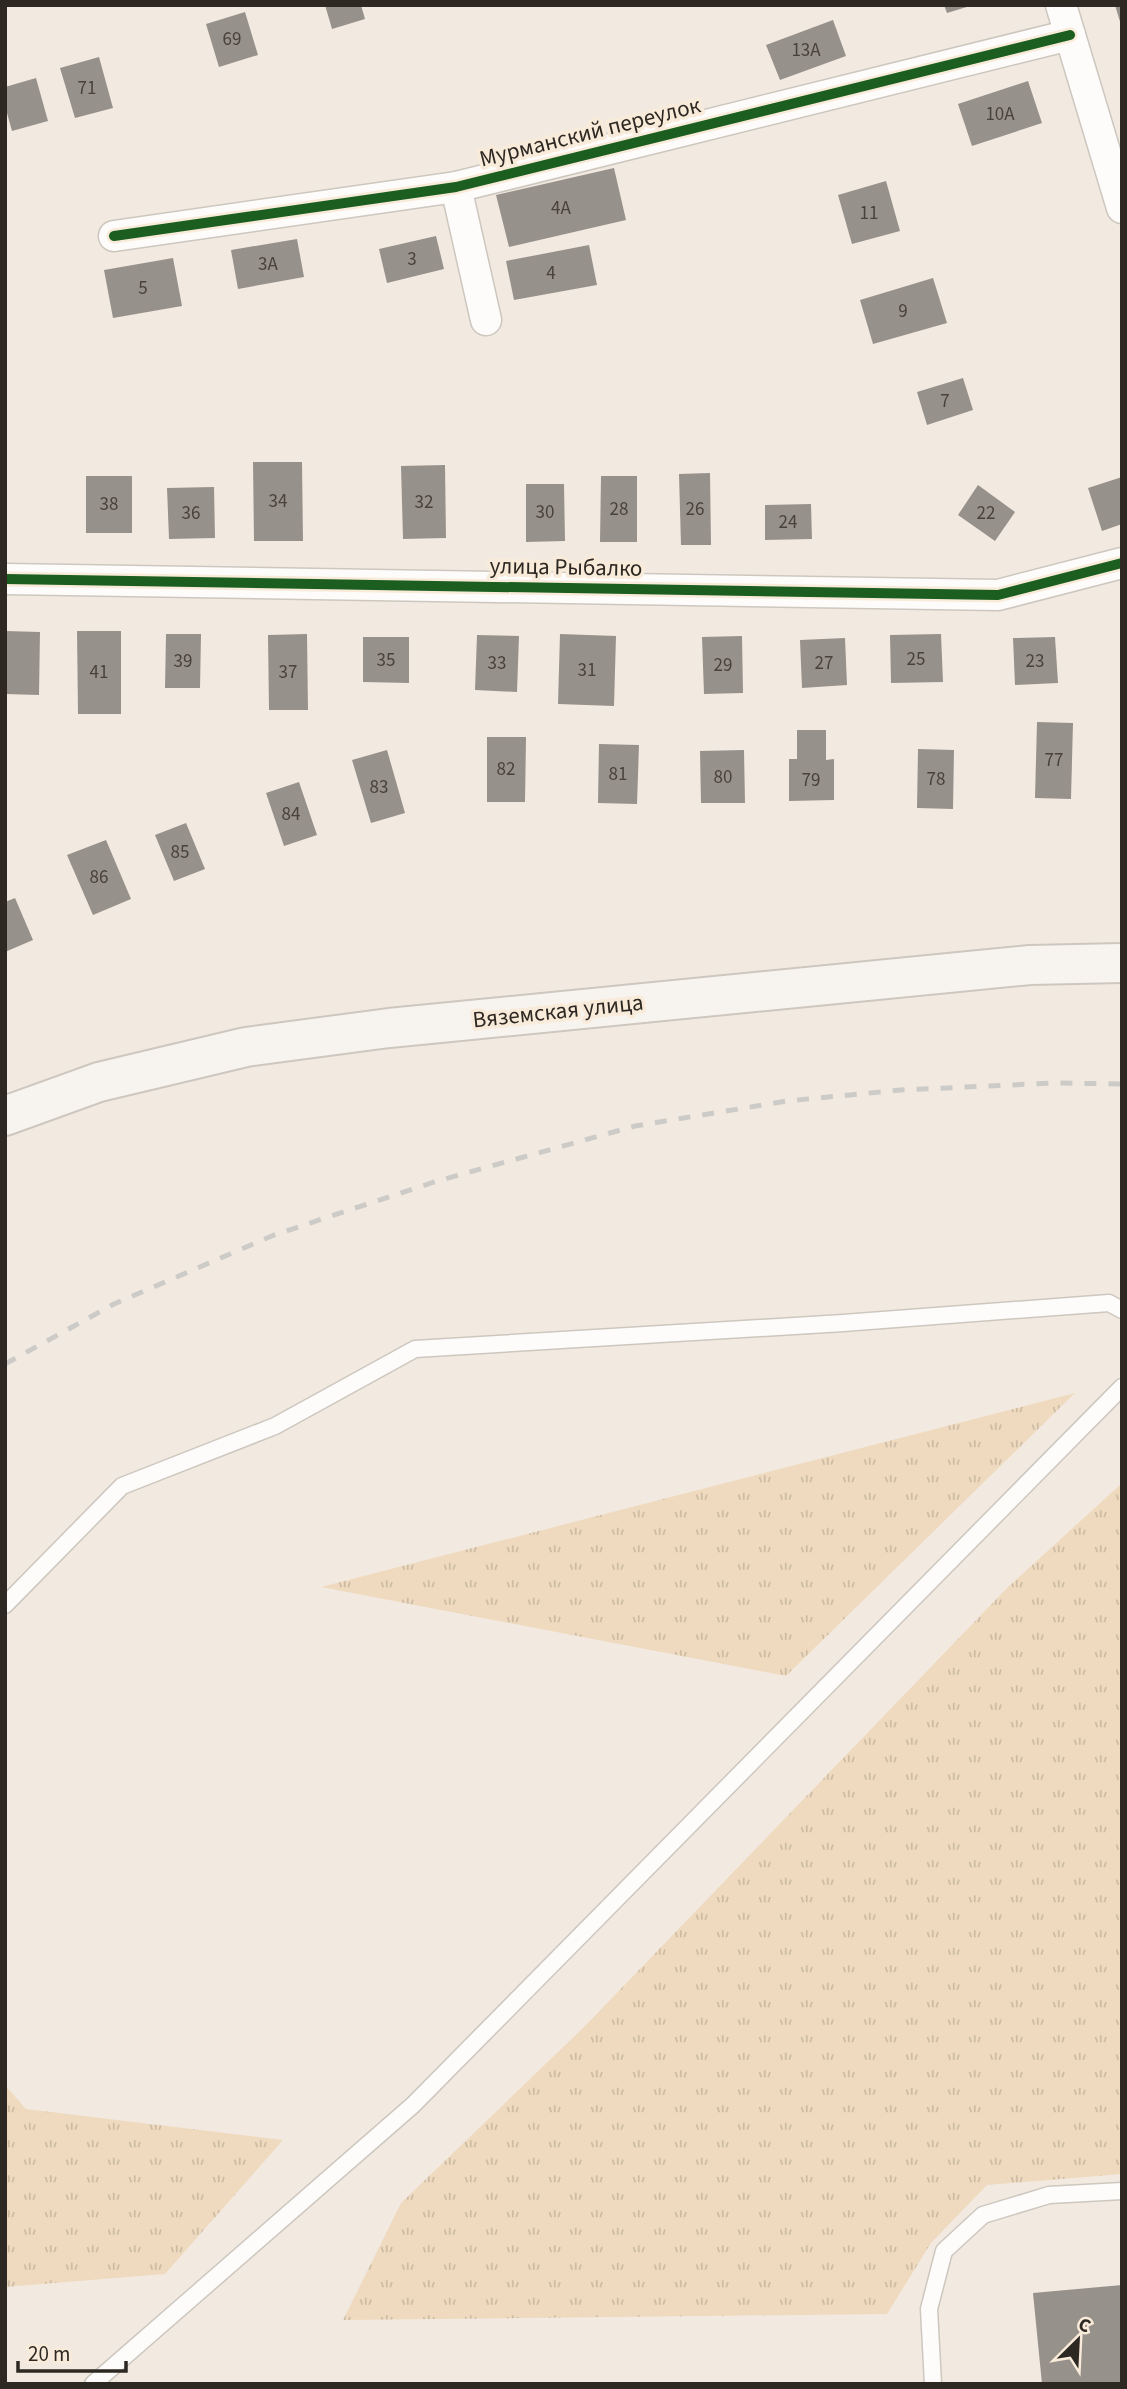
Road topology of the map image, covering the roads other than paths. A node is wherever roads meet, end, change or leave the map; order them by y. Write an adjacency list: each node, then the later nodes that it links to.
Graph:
1 (1061, 5): 2 (street)
2 (1070, 35): 3 (street, Мурманский переулок); 4 (street)
3 (456, 187): 5 (street, Мурманский переулок); 6 (street, Мурманский переулок)
4 (1122, 208)
5 (114, 236)
6 (486, 320)
7 (1122, 564): 8 (street, улица Рыбалко)
8 (5, 579)
9 (1122, 963): 10 (main road, Вяземская улица)
10 (5, 1116)
11 (1122, 1310): 13 (lane)
12 (1122, 1387): 15 (lane)
13 (5, 1605)
14 (1122, 2191): 16 (lane)
15 (93, 2384)
16 (933, 2384)

